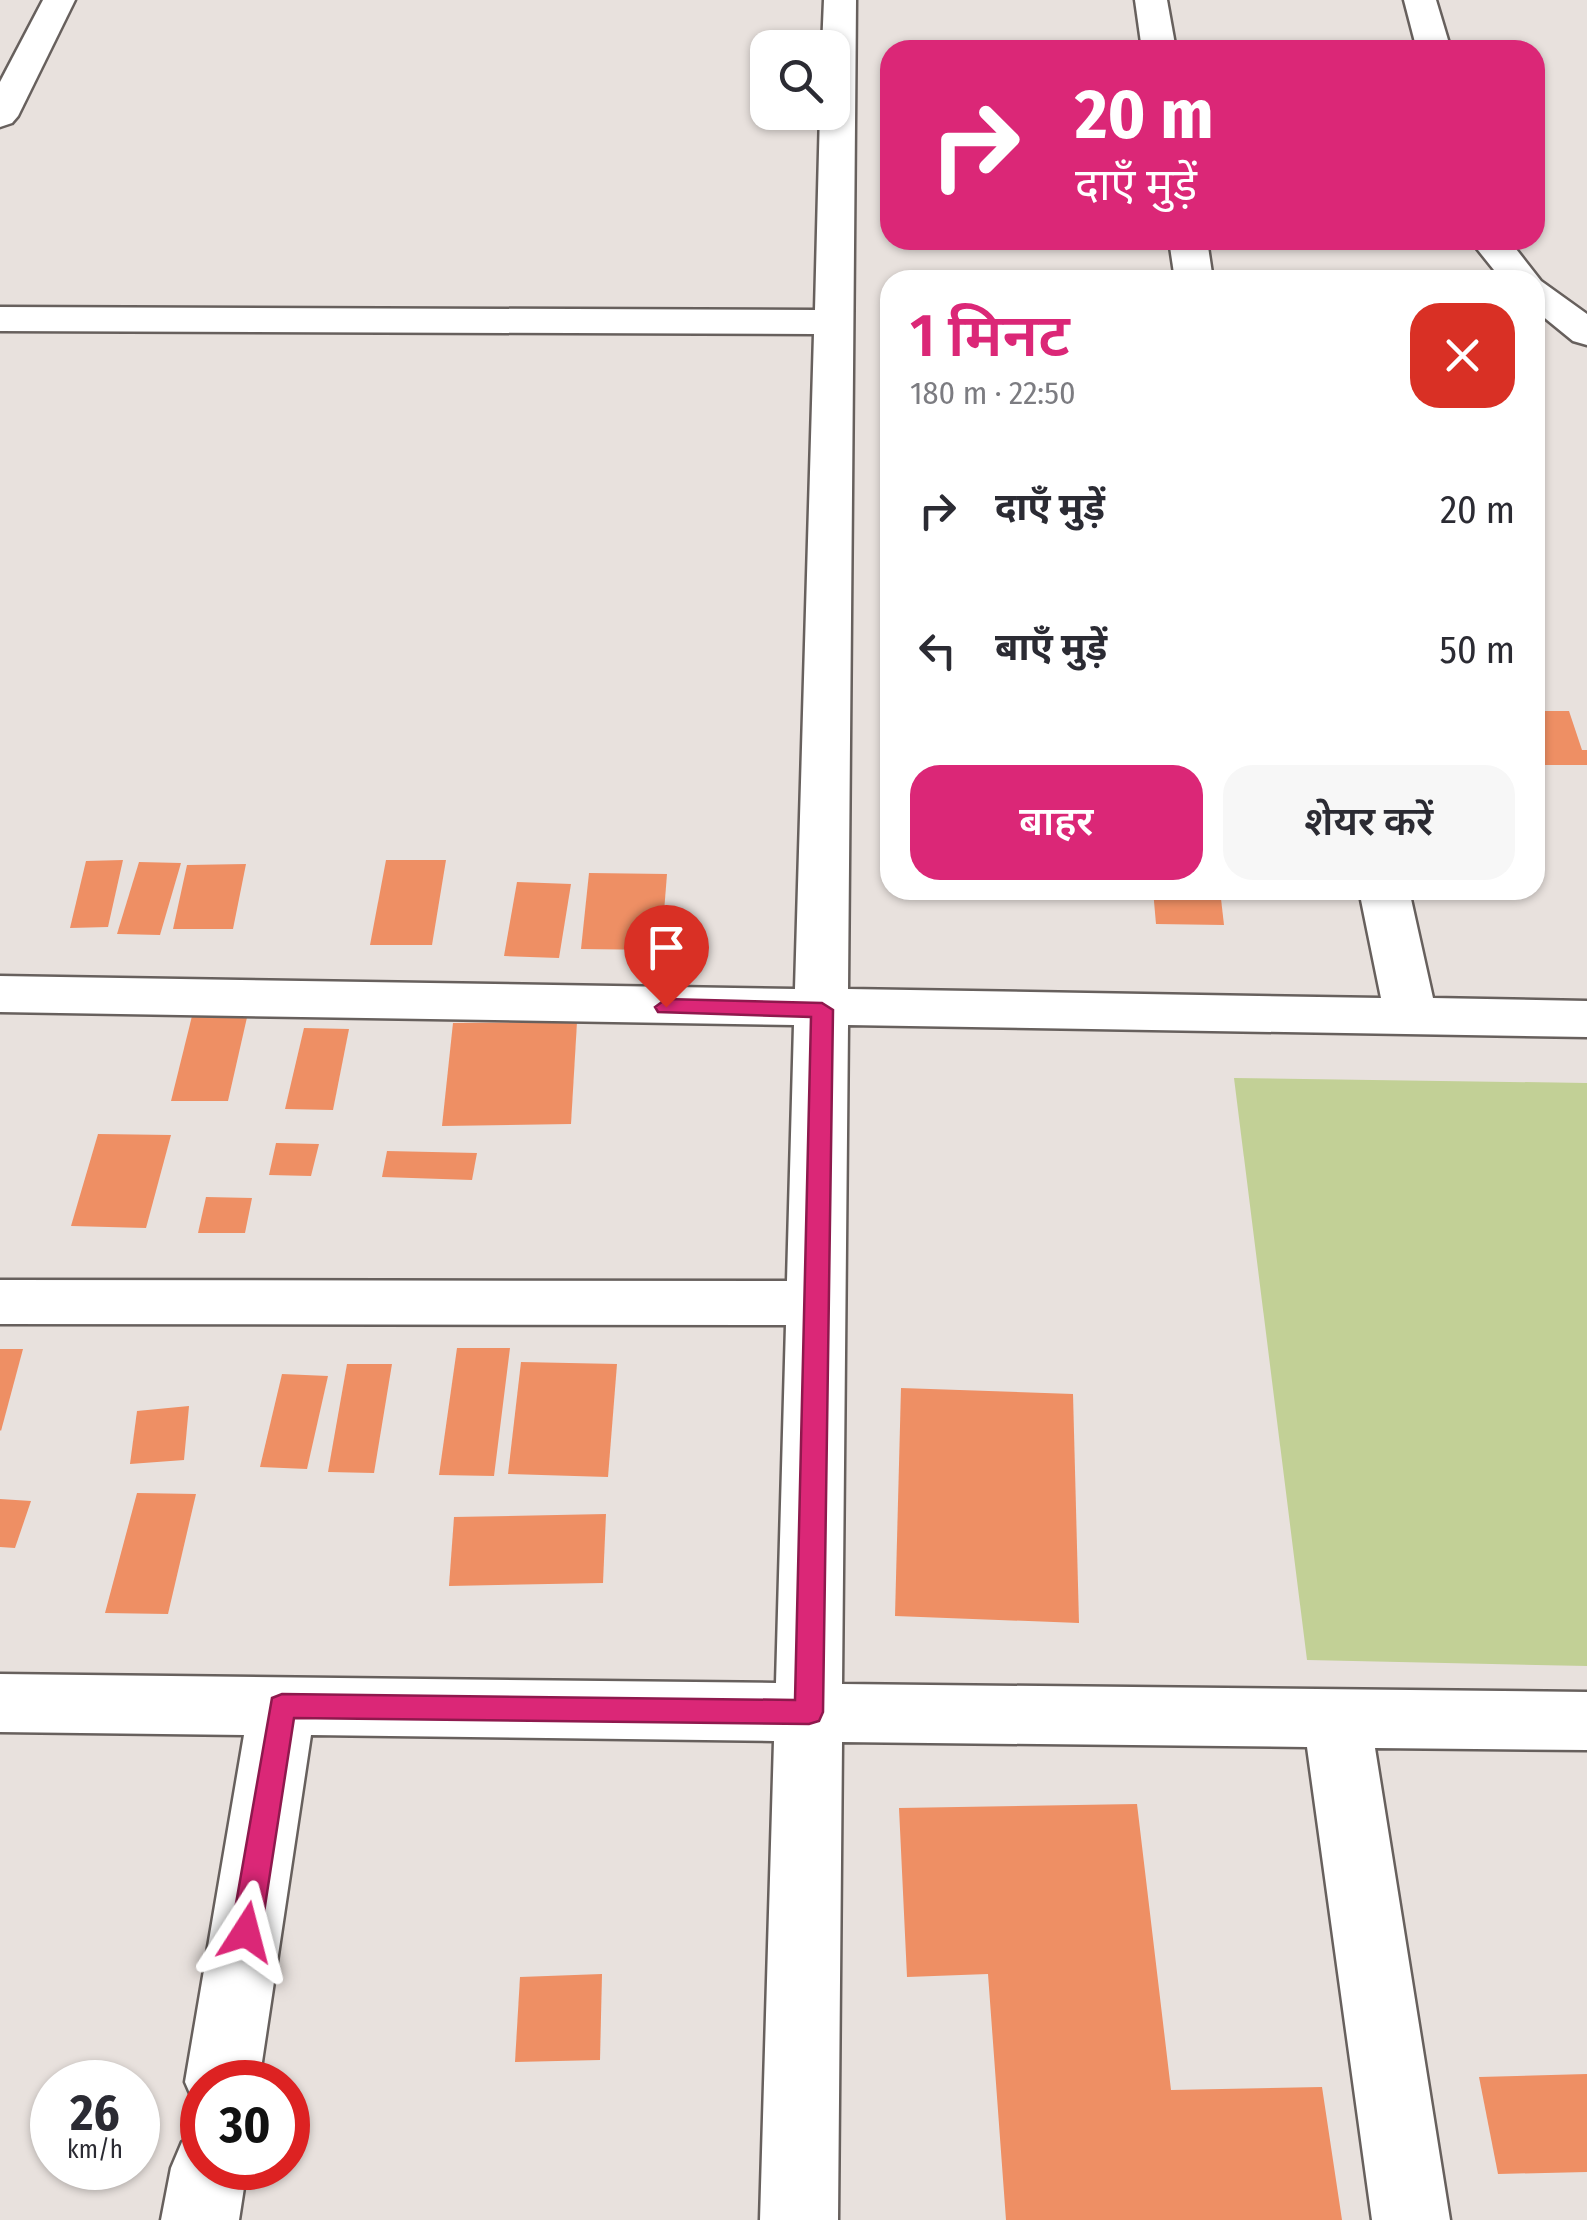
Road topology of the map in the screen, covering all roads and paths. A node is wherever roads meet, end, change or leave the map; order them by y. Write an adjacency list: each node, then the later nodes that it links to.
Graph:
1 (58, 0): 7 (street)
2 (840, 0): 12 (street)
3 (1151, 0): 5 (street)
4 (1420, 0): 6 (street)
5 (1157, 40)
6 (1431, 40)
7 (0, 116)
8 (1497, 250): 9 (street)
9 (1514, 270)
10 (1545, 299): 13 (street)
11 (0, 319): 12 (street)
12 (836, 322): 16 (street)
13 (1587, 333)
14 (1386, 900): 17 (street)
15 (0, 994): 16 (street)
16 (822, 1010): 17 (street); 20 (street)
17 (1411, 1017): 18 (street)
18 (1587, 1019)
19 (0, 1302): 20 (street)
20 (817, 1303): 23 (street)
21 (0, 1703): 22 (street)
22 (282, 1706): 23 (street); 26 (street)
23 (809, 1712): 24 (street); 29 (street)
24 (1337, 1719): 25 (street); 30 (street)
25 (1587, 1721)
26 (226, 2060)
27 (205, 2190): 28 (street)
28 (200, 2220)
29 (798, 2220)
30 (1411, 2220)

